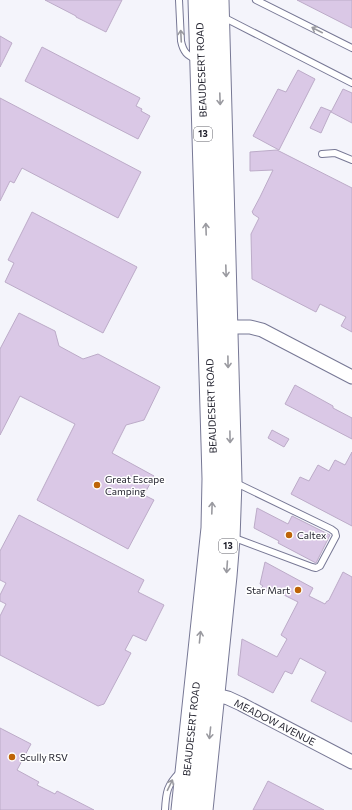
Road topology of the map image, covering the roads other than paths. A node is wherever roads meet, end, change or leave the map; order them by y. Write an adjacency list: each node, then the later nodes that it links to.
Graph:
1 (180, 0): 6 (lane, one-way to 1)
2 (199, 0): 6 (highway, BEAUDESERT ROAD / 13)
3 (256, 0): 5 (lane, one-way to 3)
4 (218, 7): 6 (highway, BEAUDESERT ROAD / 13); 7 (lane)
5 (352, 48)
6 (210, 60): 10 (highway, BEAUDESERT ROAD / 13)
7 (352, 83)
8 (322, 154): 9 (lane)
9 (352, 160)
10 (218, 327): 11 (street); 12 (highway, BEAUDESERT ROAD / 13, one-way to 12); 14 (highway, BEAUDESERT ROAD / 13, one-way to 10)
11 (352, 377)
12 (231, 481): 13 (highway, BEAUDESERT ROAD / 13); 13 (lane)
13 (229, 536): 14 (highway, BEAUDESERT ROAD / 13, one-way to 14)
14 (204, 692): 15 (street, MEADOW AVENUE); 16 (highway, BEAUDESERT ROAD / 13); 19 (highway, BEAUDESERT ROAD / 13, one-way to 19)
15 (352, 762)
16 (187, 766): 17 (lane, one-way to 16); 18 (highway, BEAUDESERT ROAD / 13)
17 (164, 810)
18 (182, 810)
19 (202, 810)

